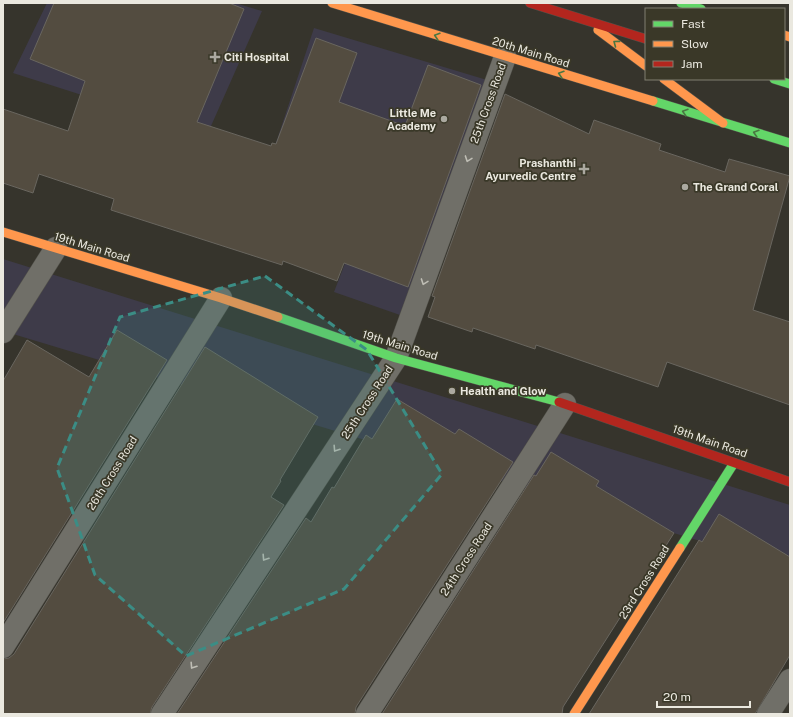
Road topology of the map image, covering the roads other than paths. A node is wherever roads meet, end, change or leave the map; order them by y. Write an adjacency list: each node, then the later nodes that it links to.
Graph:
1 (332, 3): 7 (street, 20th Main Road, one-way to 1)
2 (530, 3): 5 (street)
3 (681, 3): 4 (street)
4 (697, 8)
5 (586, 21): 6 (street); 8 (street, one-way to 5)
6 (645, 39)
7 (505, 57): 12 (street, 20th Main Road, one-way to 7); 18 (street, 25th Cross Road, one-way to 18)
8 (645, 65)
9 (665, 80): 12 (street)
10 (777, 80): 11 (street)
11 (790, 84)
12 (723, 123): 13 (street, 20th Main Road, one-way to 12)
13 (790, 143)
14 (3, 232): 15 (street, 19th Main Road)
15 (56, 248): 16 (street, 19th Main Road); 17 (street)
16 (221, 298): 18 (street, 19th Main Road); 22 (street, 26th Cross Road)
17 (3, 332)
18 (396, 358): 19 (street, 19th Main Road); 24 (street, 25th Cross Road, one-way to 24)
19 (565, 404): 20 (street, 19th Main Road); 25 (street, 24th Cross Road)
20 (734, 463): 21 (street, 19th Main Road); 26 (street, 23rd Cross Road)
21 (790, 482)
22 (3, 647)
23 (790, 680): 27 (street)
24 (162, 714)
25 (367, 714)
26 (574, 714)
27 (768, 714)

